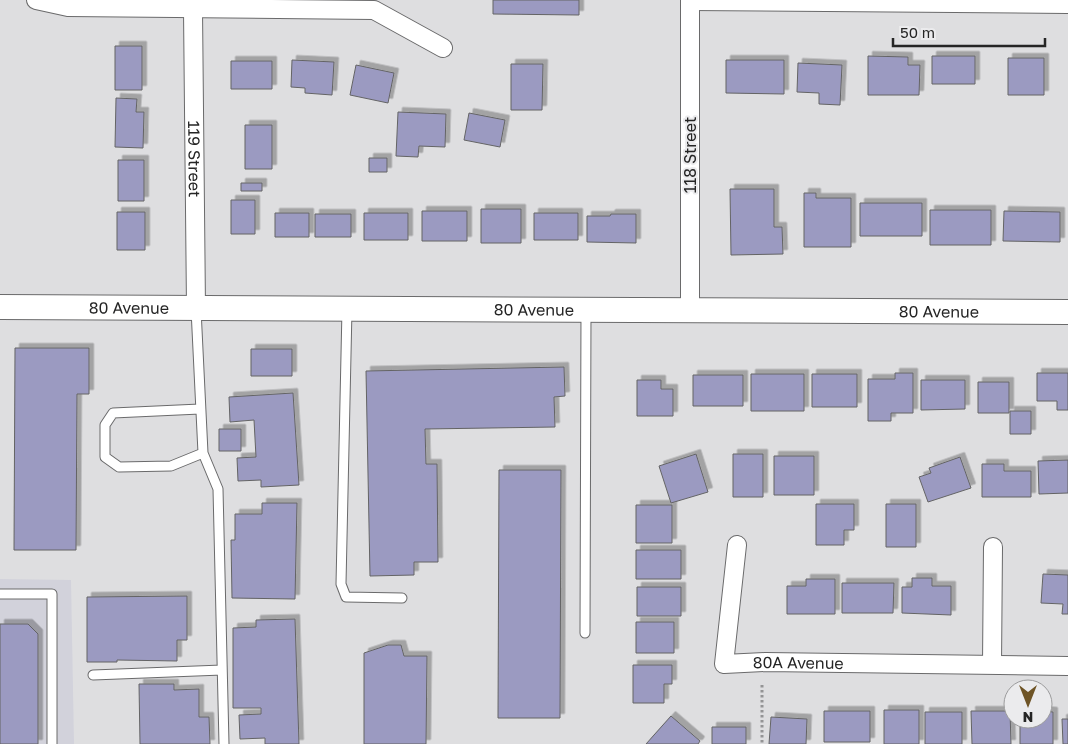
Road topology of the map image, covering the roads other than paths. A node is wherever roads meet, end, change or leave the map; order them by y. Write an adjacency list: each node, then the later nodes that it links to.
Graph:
1 (36, 0): 6 (street)
2 (690, 1): 3 (street); 12 (street, 118 Street)
3 (999, 2): 4 (street)
4 (1068, 4)
5 (374, 5): 6 (street); 7 (street)
6 (193, 10): 9 (street, 119 Street)
7 (443, 48)
8 (0, 308): 9 (street, 80 Avenue)
9 (196, 308): 10 (street, 80 Avenue); 14 (lane)
10 (347, 309): 11 (street, 80 Avenue); 19 (lane)
11 (586, 310): 12 (street, 80 Avenue); 20 (lane)
12 (690, 310): 13 (street, 80 Avenue)
13 (1068, 312)
14 (200, 409): 15 (lane); 15 (lane)
15 (203, 453): 23 (lane)
16 (737, 545): 21 (street, 80A Avenue)
17 (993, 547): 21 (street)
18 (0, 594): 25 (lane)
19 (402, 598)
20 (586, 634)
21 (992, 664): 22 (street, 80A Avenue)
22 (1068, 666)
23 (222, 670): 24 (lane); 26 (lane)
24 (93, 676)
25 (52, 744)
26 (224, 744)

